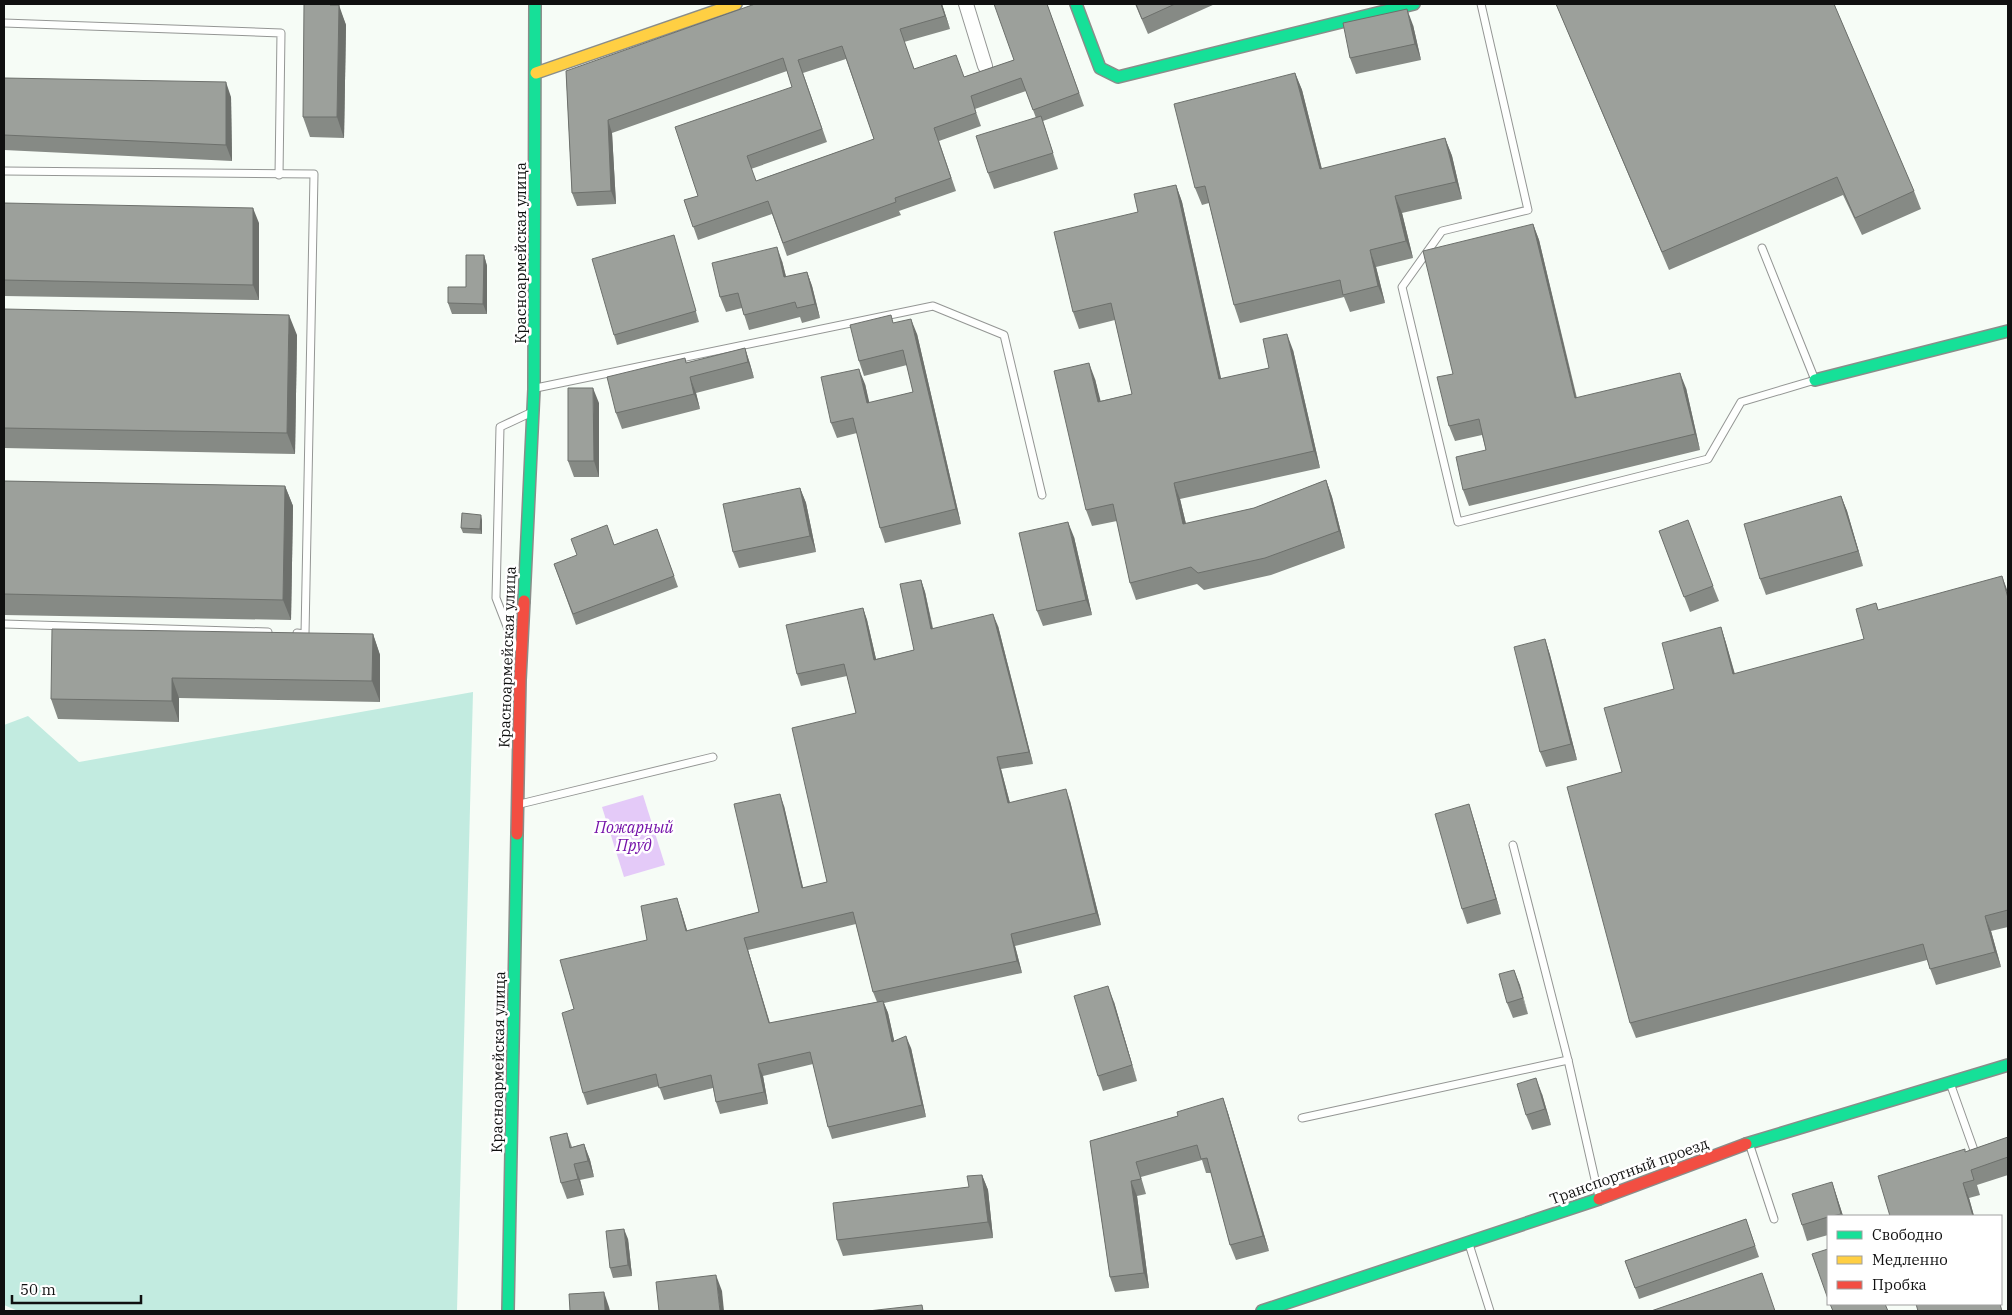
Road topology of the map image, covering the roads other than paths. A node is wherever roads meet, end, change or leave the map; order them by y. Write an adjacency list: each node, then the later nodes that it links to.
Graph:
1 (535, 4): 9 (street, Красноармейская улица)
2 (736, 4): 9 (street)
3 (966, 4): 8 (street)
4 (1076, 4): 5 (street)
5 (1414, 4)
6 (1481, 4): 14 (lane)
7 (4, 23): 11 (lane)
8 (986, 66)
9 (536, 73): 15 (street, Красноармейская улица)
10 (4, 171): 11 (lane)
11 (279, 174): 20 (lane)
12 (1762, 248): 14 (lane)
13 (2008, 331): 14 (street)
14 (1815, 380)
15 (534, 389): 16 (street, Красноармейская улица); 17 (lane)
16 (532, 412): 21 (street, Красноармейская улица); 21 (lane)
17 (1042, 495)
18 (4, 624): 19 (lane)
19 (276, 633)
20 (286, 633)
21 (520, 661): 23 (street, Красноармейская улица)
22 (714, 757): 23 (lane)
23 (517, 805): 34 (street, Красноармейская улица)
24 (1512, 845): 25 (lane)
25 (1568, 1060): 28 (lane); 31 (lane)
26 (2008, 1064): 27 (street, Транспортный проезд)
27 (1950, 1083): 29 (street, Транспортный проезд); 30 (lane)
28 (1302, 1118)
29 (1749, 1143): 31 (street, Транспортный проезд); 32 (lane)
30 (1975, 1153)
31 (1599, 1200): 33 (street, Транспортный проезд)
32 (1774, 1220)
33 (1468, 1244): 35 (street, Транспортный проезд); 36 (lane)
34 (508, 1311)
35 (1262, 1311)
36 (1490, 1311)

